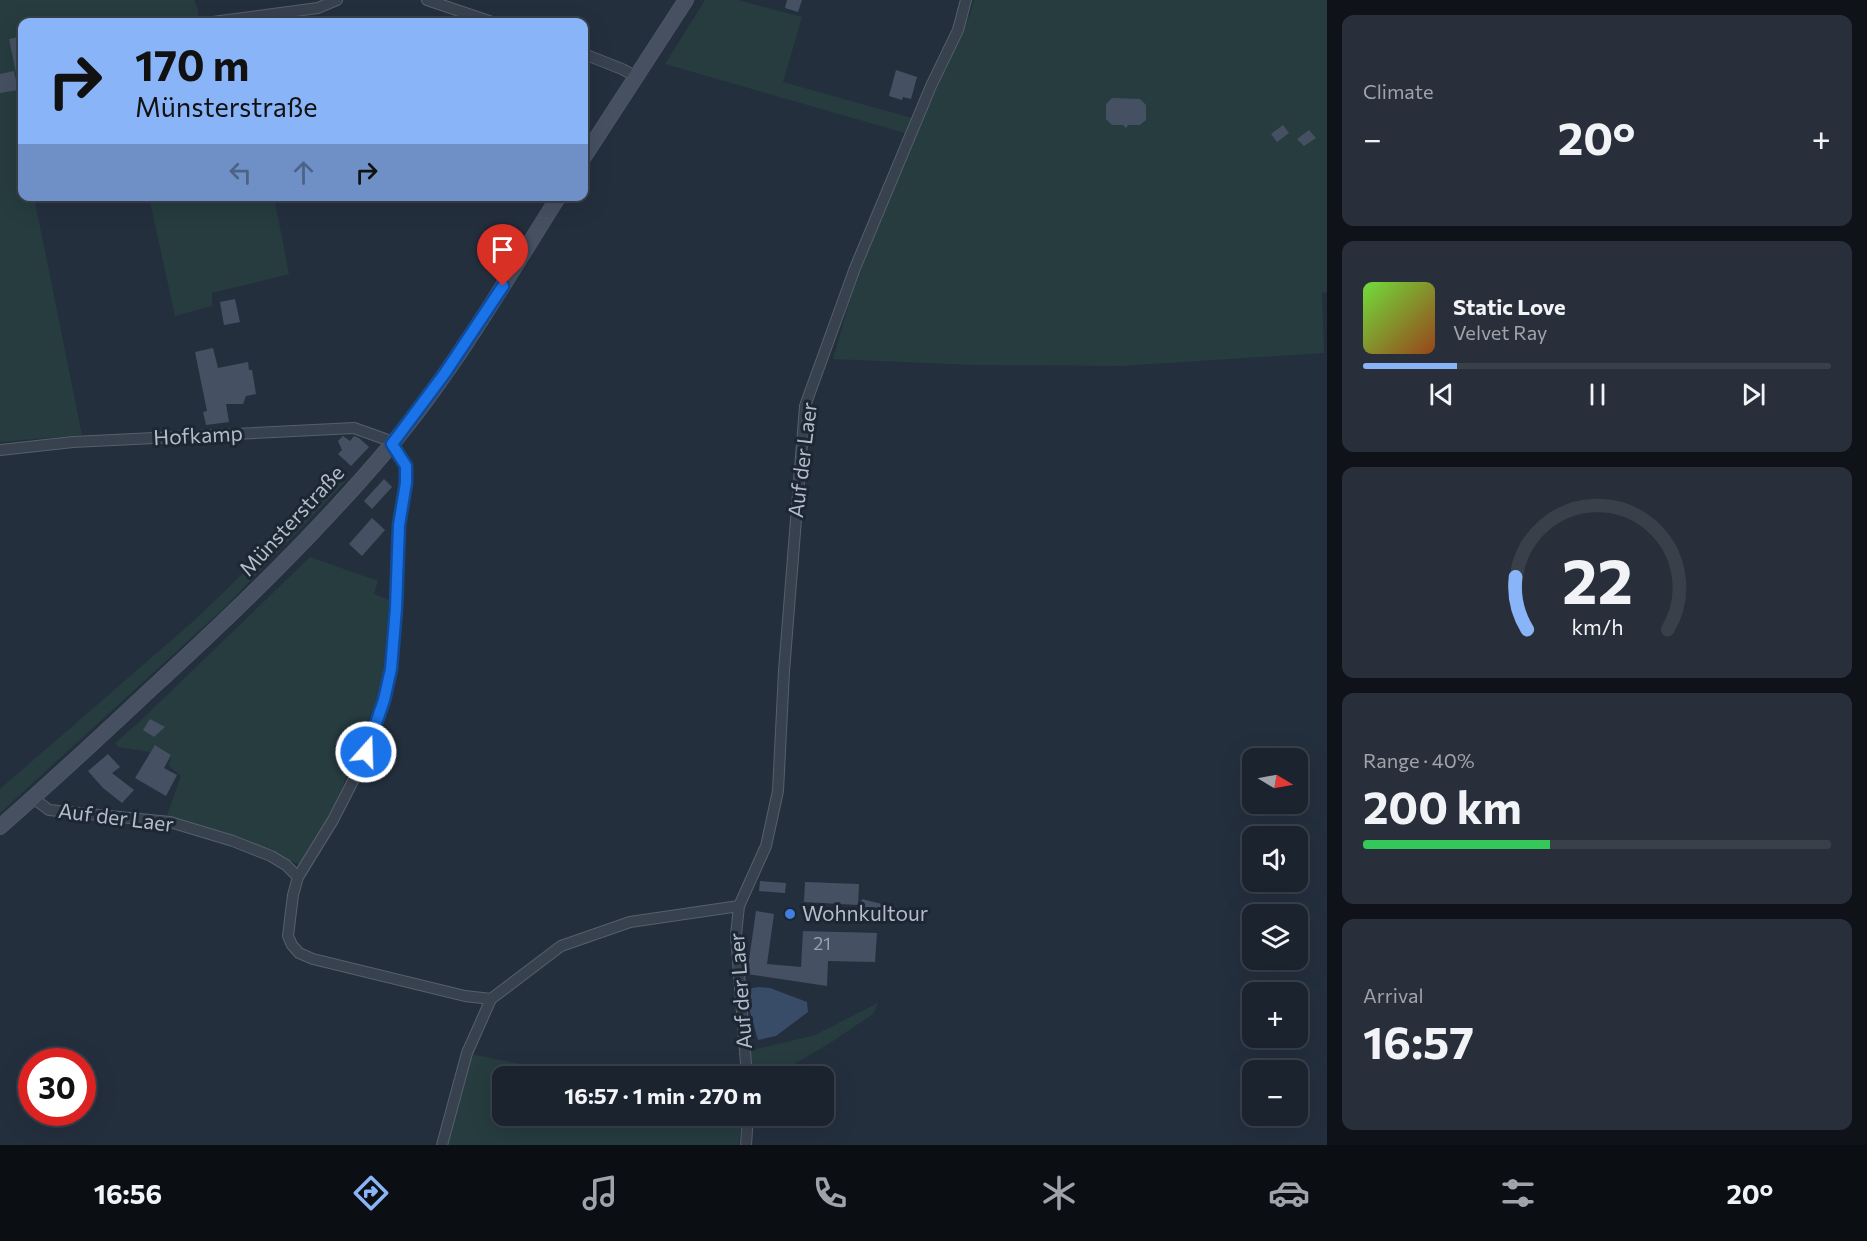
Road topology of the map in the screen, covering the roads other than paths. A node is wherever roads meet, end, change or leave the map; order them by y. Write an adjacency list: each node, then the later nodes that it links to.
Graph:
1 (337, 0): 5 (street)
2 (427, 0): 6 (street)
3 (686, 0): 8 (main road)
4 (966, 0): 16 (street, Auf der Laer)
5 (243, 18)
6 (480, 18)
7 (588, 56): 8 (street)
8 (634, 76): 9 (main road)
9 (588, 151)
10 (556, 201): 11 (main road, Münsterstraße)
11 (392, 444): 12 (street, Hofkamp); 13 (main road, Münsterstraße); 15 (street)
12 (0, 450)
13 (33, 798): 14 (main road, Münsterstraße); 15 (street, Auf der Laer)
14 (0, 827)
15 (298, 877): 17 (street)
16 (739, 906): 17 (street, Auf der Laer); 18 (street, Auf der Laer)
17 (491, 999): 20 (street)
18 (746, 1066)
19 (747, 1126): 21 (street)
20 (442, 1145)
21 (746, 1145)

